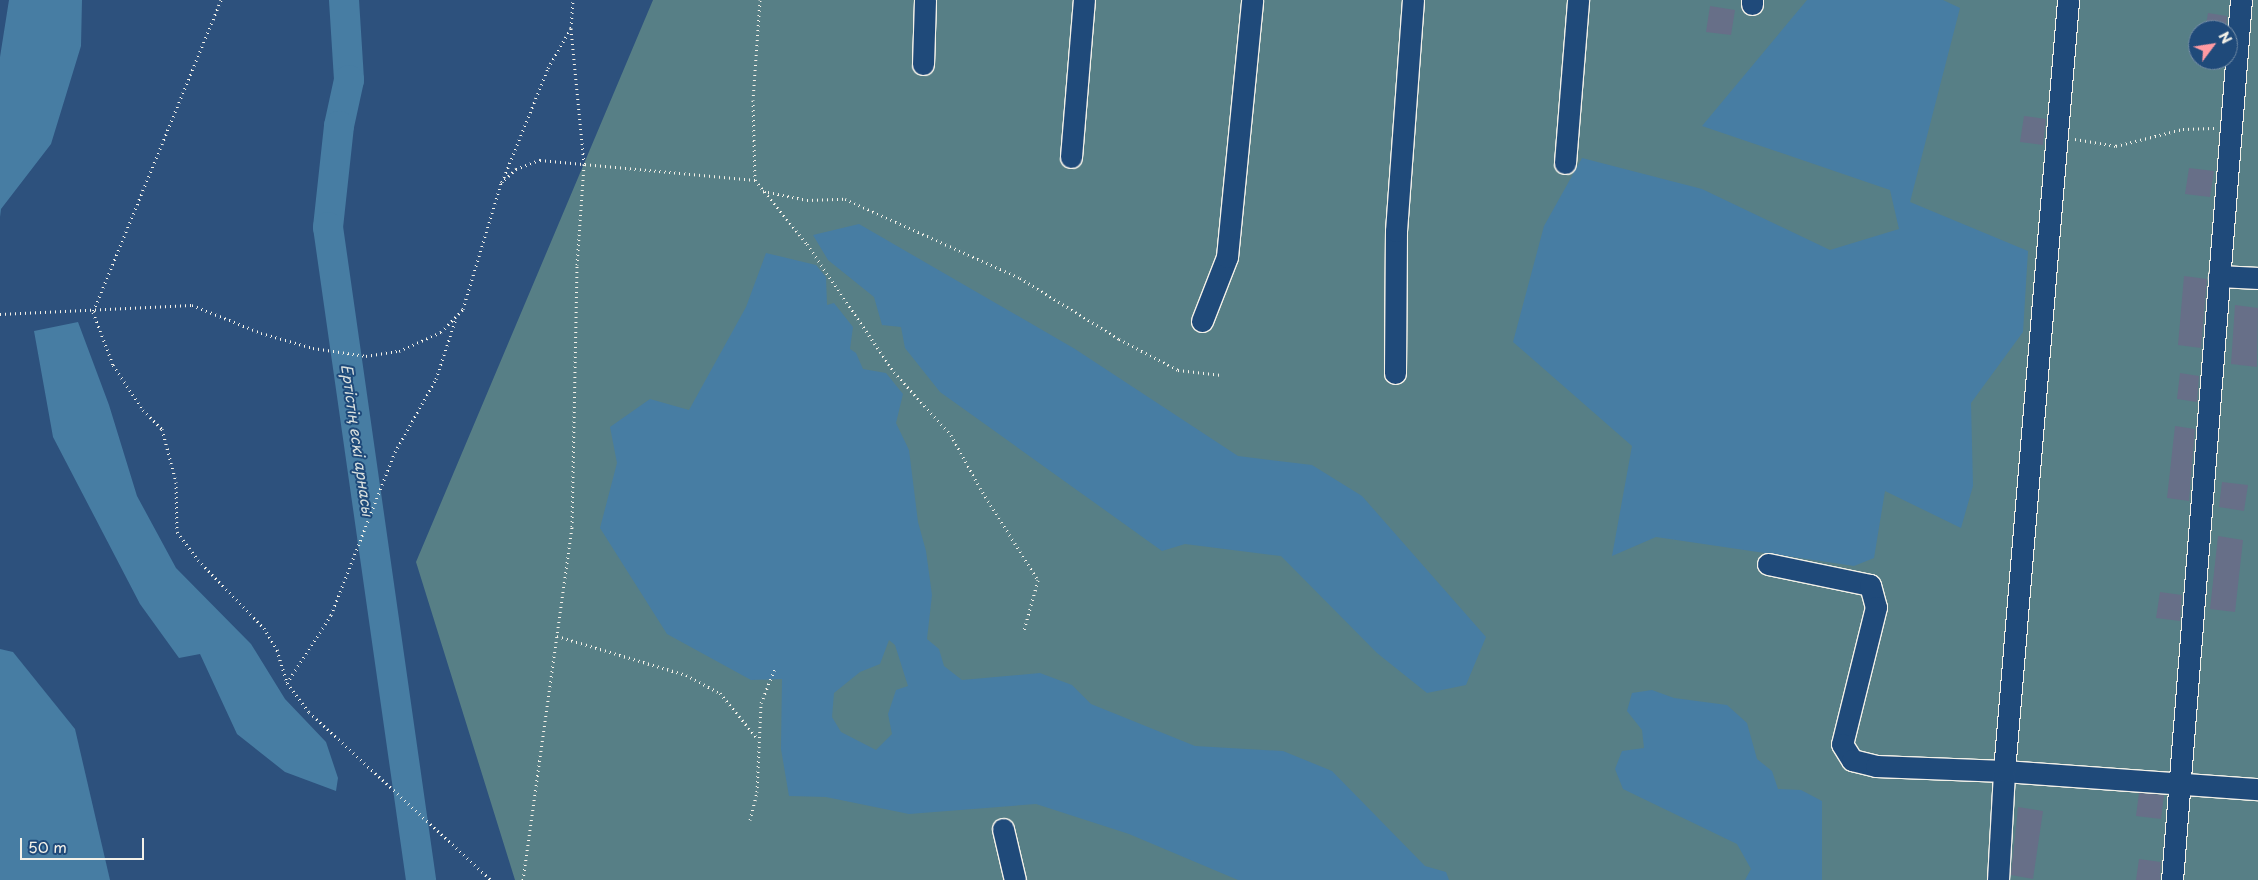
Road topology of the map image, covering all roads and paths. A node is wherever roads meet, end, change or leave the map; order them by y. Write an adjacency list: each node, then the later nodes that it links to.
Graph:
1 (220, 0): 23 (path)
2 (573, 0): 11 (path)
3 (760, 0): 18 (path)
4 (924, 0): 12 (street)
5 (1084, 0): 15 (street)
6 (1252, 0): 26 (street)
7 (1413, 0): 27 (street)
8 (1578, 0): 16 (street)
9 (2068, 0): 14 (street)
10 (2241, 0): 13 (street)
11 (571, 28): 17 (path); 19 (path)
12 (923, 64)
13 (2231, 128): 14 (path); 21 (street)
14 (2057, 136): 35 (street)
15 (1071, 156)
16 (1565, 163)
17 (584, 164): 18 (path); 19 (path); 31 (path)
18 (755, 180): 20 (path)
19 (501, 183): 25 (path)
20 (763, 191): 28 (path); 30 (path)
21 (2219, 276): 22 (street); 36 (street)
22 (2258, 278)
23 (93, 312): 24 (path); 25 (path); 33 (path)
24 (0, 314)
25 (457, 315): 33 (path)
26 (1202, 321)
27 (1395, 373)
28 (1222, 375)
29 (1768, 564): 35 (street)
30 (1024, 630)
31 (557, 636): 34 (path); 41 (path)
32 (775, 668): 34 (path)
33 (287, 683): 40 (path)
34 (757, 738): 38 (path)
35 (2004, 771): 36 (street); 43 (street)
36 (2179, 783): 37 (street); 44 (street)
37 (2258, 789)
38 (750, 820)
39 (1003, 829): 42 (street)
40 (491, 880)
41 (524, 880)
42 (1015, 880)
43 (1998, 880)
44 (2172, 880)

